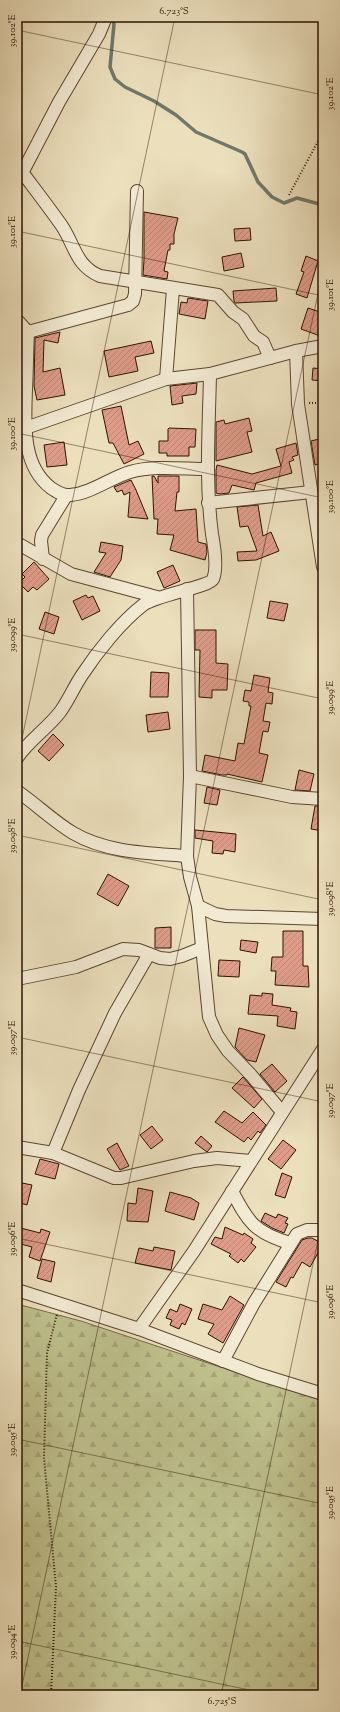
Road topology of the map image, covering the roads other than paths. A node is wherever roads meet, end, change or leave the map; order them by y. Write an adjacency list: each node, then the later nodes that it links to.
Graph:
1 (106, 17): 2 (street)
2 (19, 176): 4 (street)
3 (138, 191): 4 (street)
4 (136, 283): 5 (street); 7 (street)
5 (172, 289): 10 (street); 12 (street)
6 (17, 320): 7 (street)
7 (28, 332): 13 (street)
8 (323, 346): 9 (street)
9 (296, 351): 10 (street); 15 (street)
10 (270, 358): 11 (street)
11 (210, 374): 12 (street); 14 (street)
12 (166, 379): 13 (street)
13 (21, 429): 16 (street)
14 (208, 469): 16 (street); 17 (street)
15 (311, 492): 17 (street); 20 (street)
16 (66, 496): 19 (street)
17 (208, 503): 21 (street)
18 (17, 544): 19 (street)
19 (43, 558): 22 (street)
20 (323, 567)
21 (187, 590): 22 (street); 24 (street)
22 (157, 597): 23 (street)
23 (17, 758)
24 (190, 776): 26 (street); 27 (street)
25 (17, 790): 27 (street)
26 (323, 799)
27 (186, 856): 28 (street)
28 (198, 906): 29 (street); 30 (street)
29 (323, 919)
30 (202, 948): 31 (street); 34 (street)
31 (149, 954): 32 (street); 36 (street)
32 (17, 979)
33 (323, 1049): 34 (street)
34 (282, 1112): 37 (street)
35 (17, 1146): 36 (street)
36 (54, 1153): 37 (street)
37 (251, 1161): 38 (street)
38 (232, 1191): 40 (street); 42 (street)
39 (323, 1230): 40 (street)
40 (290, 1243): 43 (street)
41 (17, 1290): 42 (street)
42 (139, 1328): 43 (street)
43 (223, 1361): 44 (street)
44 (323, 1394)

